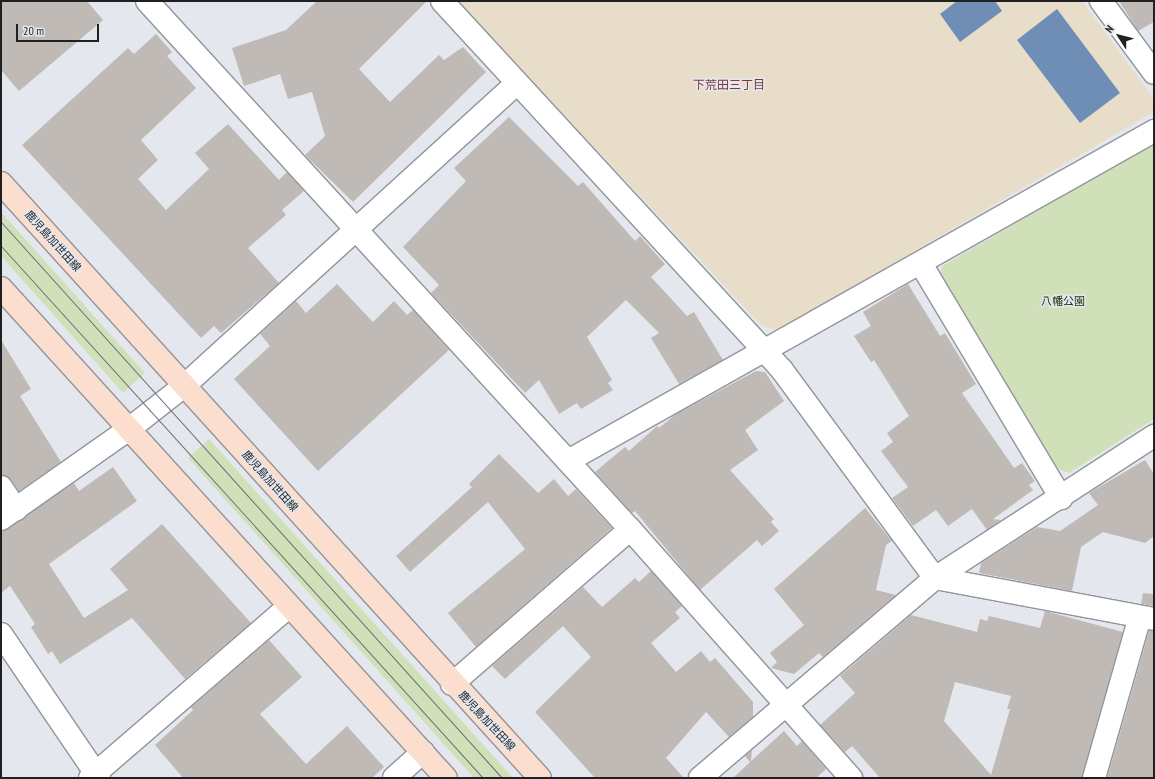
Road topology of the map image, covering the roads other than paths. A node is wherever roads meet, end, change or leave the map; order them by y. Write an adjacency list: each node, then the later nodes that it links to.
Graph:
1 (147, 1): 8 (street)
2 (442, 1): 5 (street)
3 (1101, 1): 4 (street)
4 (1154, 73)
5 (518, 83): 8 (street); 11 (street)
6 (1154, 131): 9 (street)
7 (1, 183): 12 (main road, 鹿児島加世田線)
8 (357, 230): 12 (street); 15 (street)
9 (921, 264): 11 (street); 17 (street)
10 (1, 288): 13 (main road)
11 (766, 352): 15 (street); 20 (street)
12 (184, 386): 13 (street); 24 (main road, 鹿児島加世田線)
13 (129, 429): 18 (street); 21 (main road)
14 (1151, 443): 17 (street)
15 (568, 461): 19 (street)
16 (1, 487): 18 (street)
17 (1061, 498): 20 (street)
18 (8, 514)
19 (630, 529): 24 (street); 25 (street)
20 (935, 578): 22 (street); 25 (street)
21 (288, 607): 26 (main road); 27 (street)
22 (1147, 618): 33 (street)
23 (1, 634): 27 (street)
24 (452, 684): 30 (main road, 鹿児島加世田線)
25 (785, 704): 31 (street); 32 (street)
26 (423, 752): 28 (street); 29 (main road)
27 (94, 777)
28 (394, 778)
29 (446, 778)
30 (540, 778)
31 (700, 778)
32 (851, 778)
33 (1094, 778)

